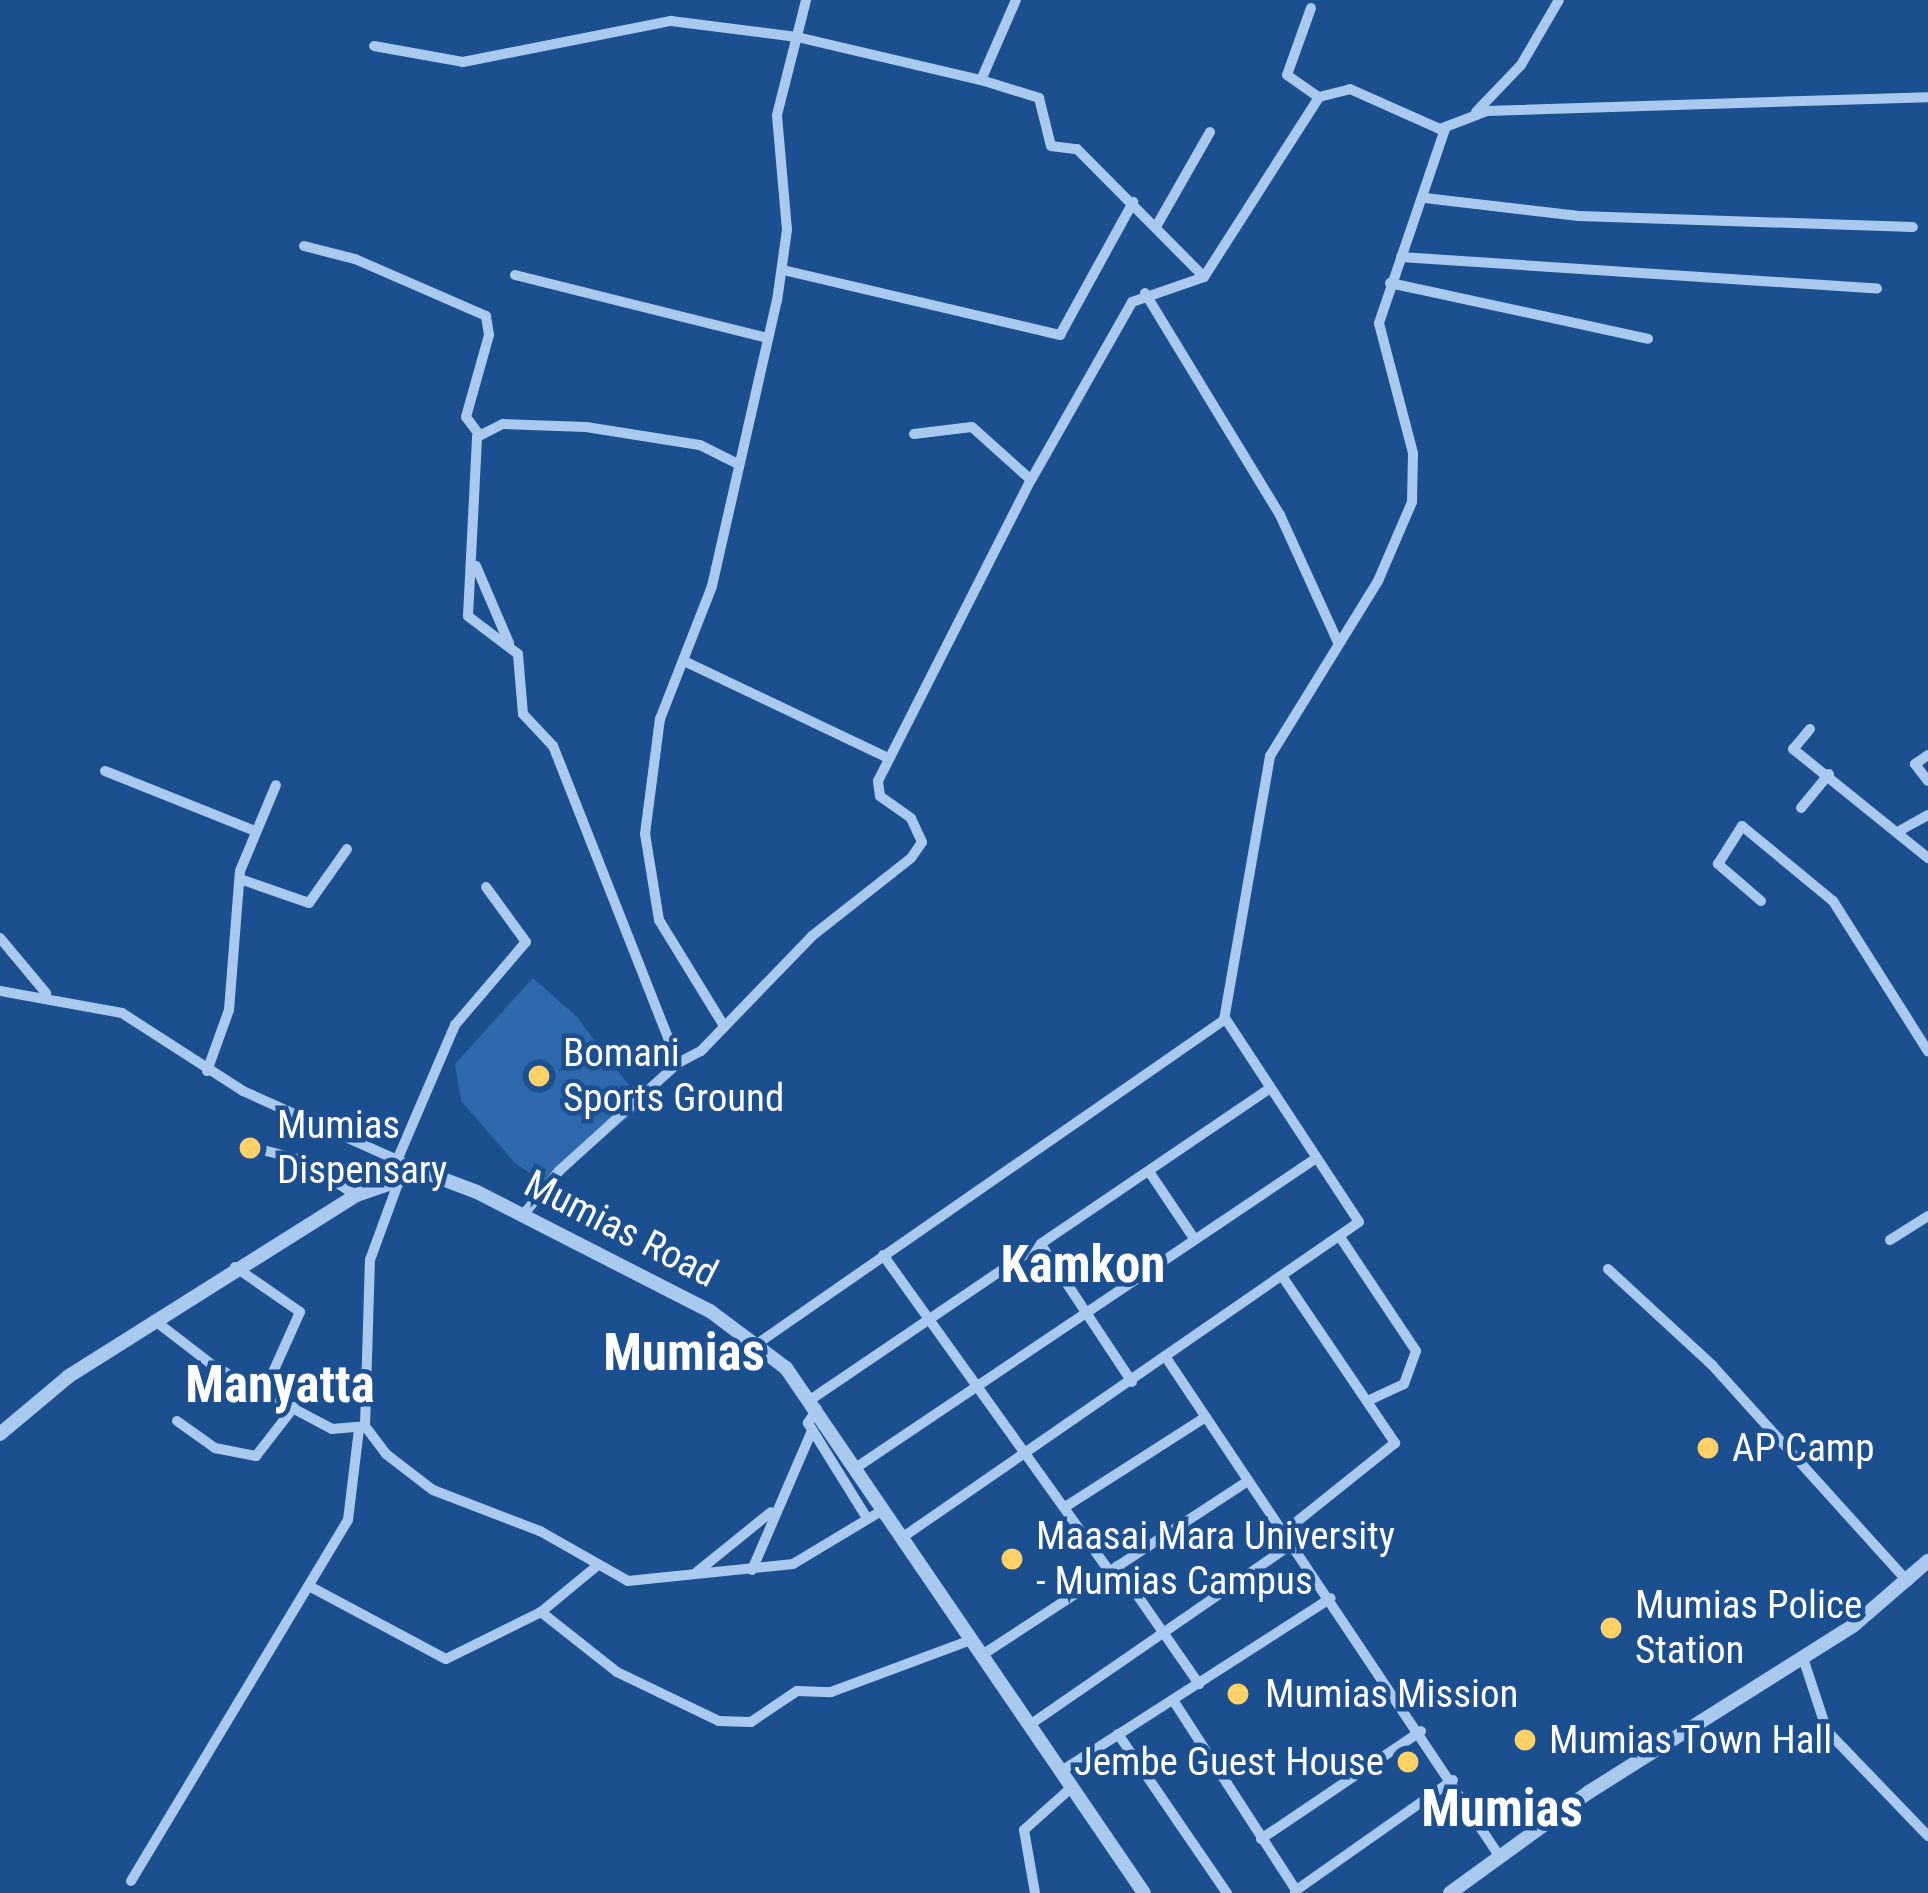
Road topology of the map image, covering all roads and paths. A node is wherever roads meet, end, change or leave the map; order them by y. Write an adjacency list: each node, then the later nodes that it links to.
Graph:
1 (806, 0): 5 (street)
2 (1016, 0): 7 (street)
3 (1559, 0): 10 (street)
4 (1310, 8): 8 (street)
5 (797, 37): 6 (street); 7 (street); 19 (street)
6 (374, 46)
7 (981, 80): 14 (street)
8 (1319, 97): 11 (street); 21 (street)
9 (1928, 97): 10 (street)
10 (1476, 112): 11 (street)
11 (1444, 129): 13 (street)
12 (1210, 132): 15 (street)
13 (1425, 198): 16 (street); 18 (street)
14 (1133, 202): 15 (street); 19 (street)
15 (1157, 225): 21 (street)
16 (1913, 227)
17 (304, 246): 27 (street)
18 (1401, 257): 22 (street); 23 (street)
19 (783, 270): 25 (street)
20 (515, 274): 25 (street)
21 (1204, 278): 24 (street)
22 (1390, 283): 26 (street); 32 (street)
23 (1877, 289)
24 (1145, 293): 30 (street); 32 (street)
25 (767, 338): 29 (street)
26 (1648, 339)
27 (478, 433): 29 (street); 31 (street)
28 (914, 434): 30 (street)
29 (738, 464): 34 (street)
30 (1031, 480): 37 (street)
31 (475, 563): 33 (street); 33 (street)
32 (1338, 642): 54 (street)
33 (509, 643): 57 (street)
34 (684, 662): 37 (street); 55 (street)
35 (1810, 729): 39 (street)
36 (1928, 755): 40 (street)
37 (888, 758): 55 (street)
38 (105, 771): 45 (street)
39 (1829, 774): 42 (street); 44 (street)
40 (1928, 781)
41 (276, 784): 45 (street)
42 (1801, 808)
43 (1928, 814): 44 (street)
44 (1901, 830): 47 (street)
45 (255, 831): 48 (street)
46 (347, 849): 48 (street)
47 (1928, 859)
48 (240, 879): 58 (street)
49 (486, 887): 61 (street)
50 (1761, 901): 56 (street)
51 (0, 938): 53 (street)
52 (0, 991): 53 (street)
53 (49, 995): 58 (street)
54 (1225, 1018): 59 (street); 73 (street)
55 (724, 1026): 57 (street)
56 (1928, 1051)
57 (678, 1063): 67 (street)
58 (207, 1071): 61 (street)
59 (1266, 1090): 62 (street); 64 (street)
60 (248, 1146): 66 (street)
61 (398, 1158): 63 (street)
62 (1316, 1159): 69 (street); 70 (street)
63 (424, 1172): 65 (street); 67 (street, Mumias Road)
64 (1150, 1173): 69 (street); 72 (street)
65 (400, 1178): 66 (street); 90 (street)
66 (356, 1195): 74 (street)
67 (523, 1215): 80 (street, Mumias Road)
68 (1928, 1216): 71 (street)
69 (1193, 1237): 77 (street)
70 (1340, 1238): 76 (street); 85 (street)
71 (1890, 1240)
72 (1042, 1246): 77 (street); 78 (street)
73 (883, 1255): 78 (street); 80 (street)
74 (235, 1267): 79 (street); 84 (street)
75 (1608, 1269): 108 (street)
76 (1282, 1276): 81 (street); 85 (street)
77 (1086, 1311): 82 (street); 83 (street)
78 (931, 1319): 83 (street); 86 (street)
79 (154, 1320): 84 (street); 92 (street)
80 (758, 1344): 86 (street, Mumias Road)
81 (1167, 1359): 82 (street); 88 (street)
82 (1132, 1382): 93 (street)
83 (976, 1384): 93 (street); 94 (street)
84 (264, 1392): 87 (street)
85 (1369, 1400): 100 (street)
86 (814, 1404): 91 (street); 94 (street, Mumias Road)
87 (294, 1406): 89 (street); 90 (street)
88 (1206, 1418): 95 (street); 96 (street)
89 (177, 1421)
90 (362, 1427): 104 (street); 109 (street)
91 (812, 1431): 97 (street); 99 (street)
92 (0, 1434)
93 (1026, 1452): 96 (street); 101 (street)
94 (857, 1468): 98 (street, Mumias Road)
95 (1248, 1481): 100 (street); 105 (street)
96 (1065, 1507): 105 (street)
97 (776, 1508): 106 (street); 107 (street)
98 (884, 1510): 99 (street); 101 (street, Mumias Road)
99 (867, 1518): 106 (street)
100 (1284, 1532): 102 (street)
101 (903, 1538): 113 (street, Mumias Road)
102 (1292, 1544): 110 (street); 112 (street)
103 (1928, 1561): 108 (street)
104 (598, 1565): 107 (street); 111 (street)
105 (1113, 1569): 112 (street); 114 (street)
106 (752, 1570): 107 (street)
107 (694, 1574)
108 (1907, 1582): 115 (street)
109 (309, 1586): 111 (street); 127 (street)
110 (1331, 1598): 116 (street); 119 (street)
111 (541, 1612): 113 (street)
112 (1162, 1631): 116 (street); 118 (street)
113 (971, 1640): 114 (street, Mumias Road)
114 (982, 1655): 118 (street, Mumias Road)
115 (1803, 1658): 124 (street); 126 (street)
116 (1199, 1684): 117 (street)
117 (1174, 1700): 120 (street); 125 (street)
118 (1031, 1724): 121 (street, Mumias Road)
119 (1421, 1731): 122 (street); 125 (street)
120 (1118, 1734): 121 (street); 131 (street)
121 (1063, 1769): 123 (street, Mumias Road)
122 (1453, 1780): 126 (street); 128 (street)
123 (1073, 1786): 129 (street); 130 (street, Mumias Road)
124 (1928, 1836)
125 (1261, 1839): 128 (street)
126 (1500, 1857): 132 (street)
127 (131, 1881)
128 (1294, 1892)
129 (1035, 1893)
130 (1144, 1893)
131 (1227, 1893)
132 (1450, 1893)

